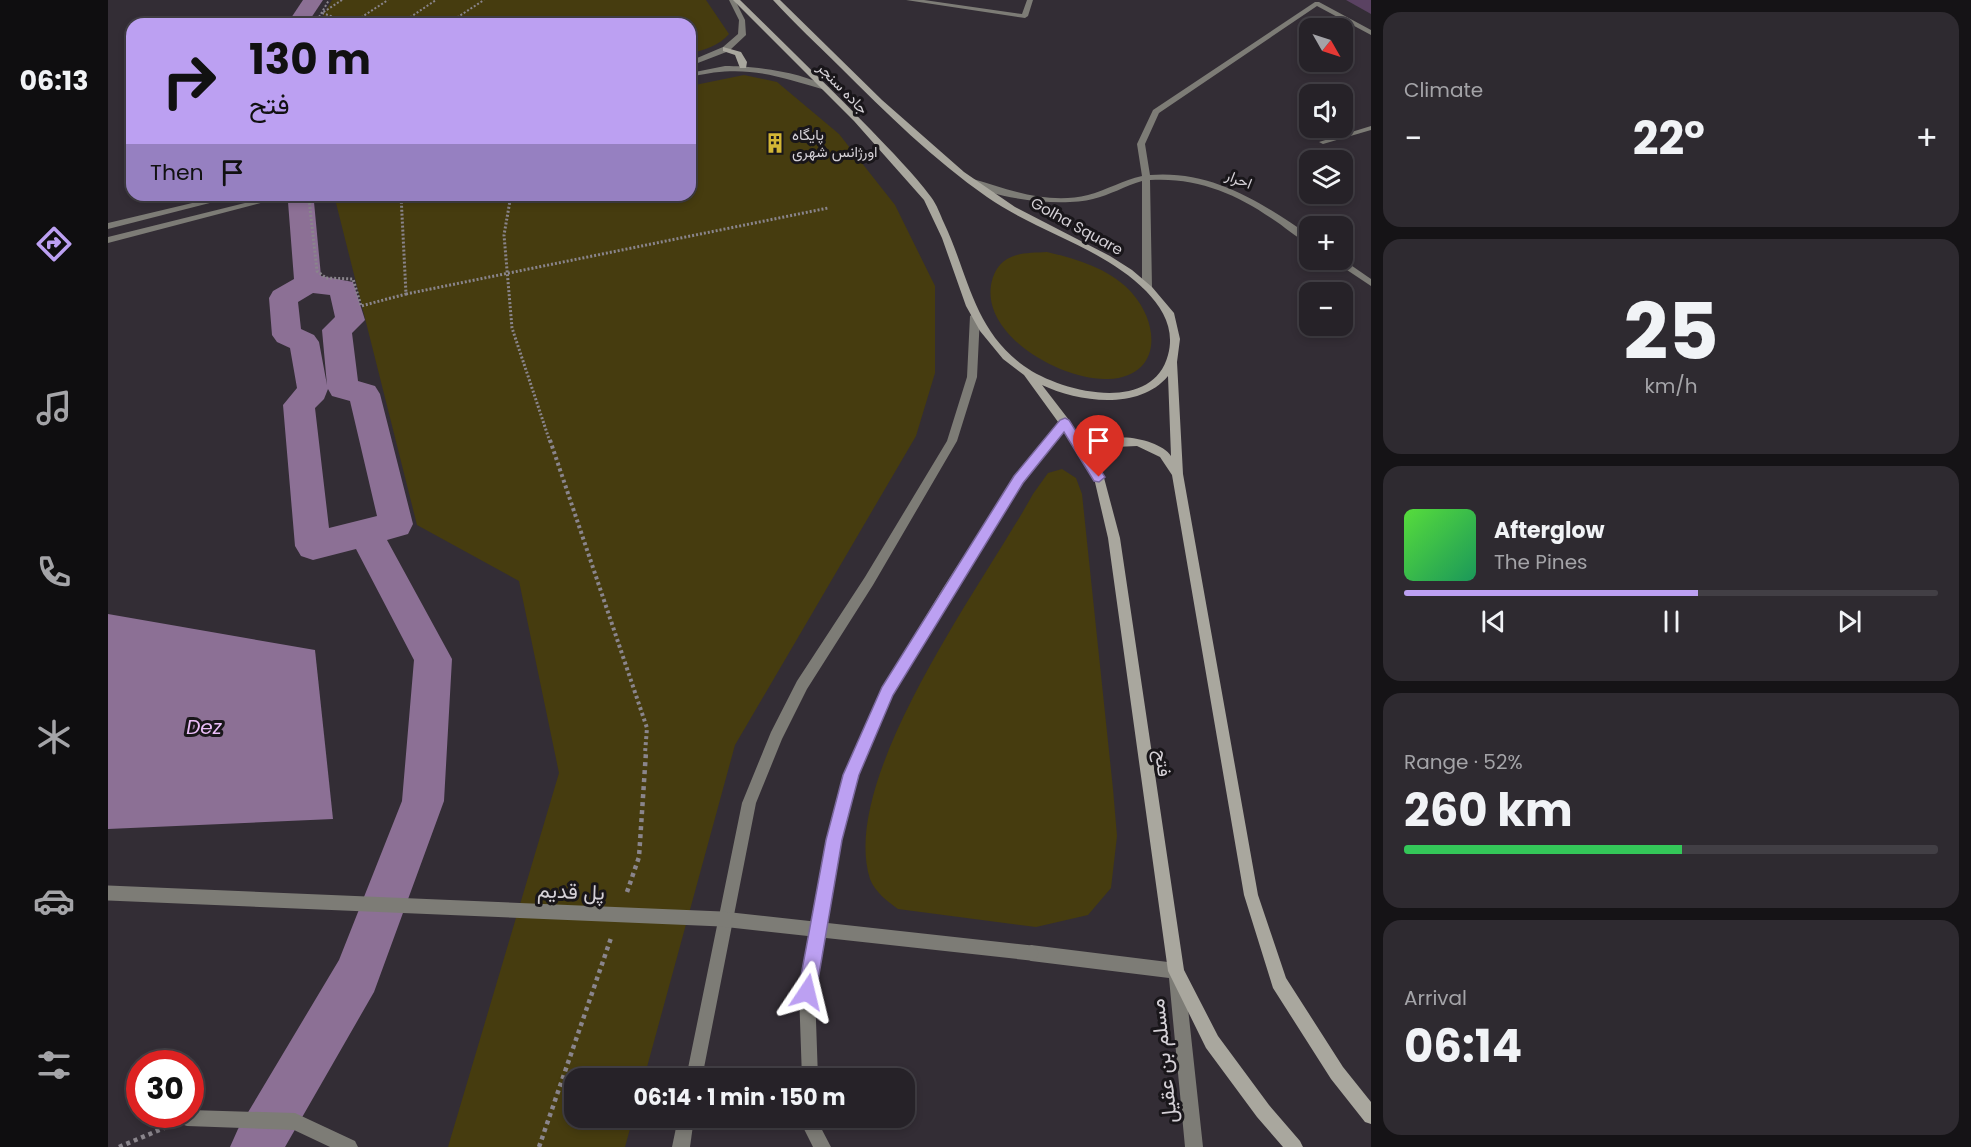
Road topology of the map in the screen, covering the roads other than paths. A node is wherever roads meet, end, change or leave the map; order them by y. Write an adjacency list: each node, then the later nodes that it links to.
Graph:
1 (734, 0): 6 (street); 10 (main road, جاده سنجر)
2 (776, 0): 14 (main road, جاده سنجر)
3 (909, 0): 4 (street)
4 (1030, 0)
5 (1371, 33): 13 (street)
6 (726, 49): 7 (street); 8 (main road)
7 (696, 62)
8 (742, 66): 9 (street); 10 (street)
9 (696, 74)
10 (825, 88): 25 (main road, جاده سنجر)
11 (1371, 128): 12 (street)
12 (1323, 142)
13 (1146, 178): 14 (street); 20 (street, احرار); 24 (street)
14 (972, 182): 24 (main road, Golha Square)
15 (212, 201): 17 (street)
16 (263, 201): 19 (street)
17 (152, 215): 18 (street); 19 (street)
18 (108, 226)
19 (154, 228): 21 (street)
20 (1299, 233)
21 (108, 240)
22 (1352, 270): 23 (street)
23 (1371, 283)
24 (1147, 287): 26 (main road, Golha Square)
25 (975, 316): 27 (main road); 33 (street)
26 (1173, 364): 27 (main road); 29 (main road)
27 (1026, 373): 28 (main road, فتح)
28 (1065, 423): 30 (main road, فتح); 34 (street)
29 (1177, 474): 30 (main road); 35 (main road)
30 (1099, 477): 32 (main road, فتح)
31 (108, 893): 32 (street, پل قدیم, bridge)
32 (1176, 971): 42 (street, مسلم بن عقیل); 43 (main road, فتح)
33 (696, 1068)
34 (810, 1068)
35 (1371, 1116)
36 (204, 1119): 39 (street)
37 (684, 1128): 40 (street)
38 (813, 1128): 41 (street)
39 (344, 1144)
40 (681, 1147)
41 (822, 1147)
42 (1194, 1147)
43 (1293, 1147)

